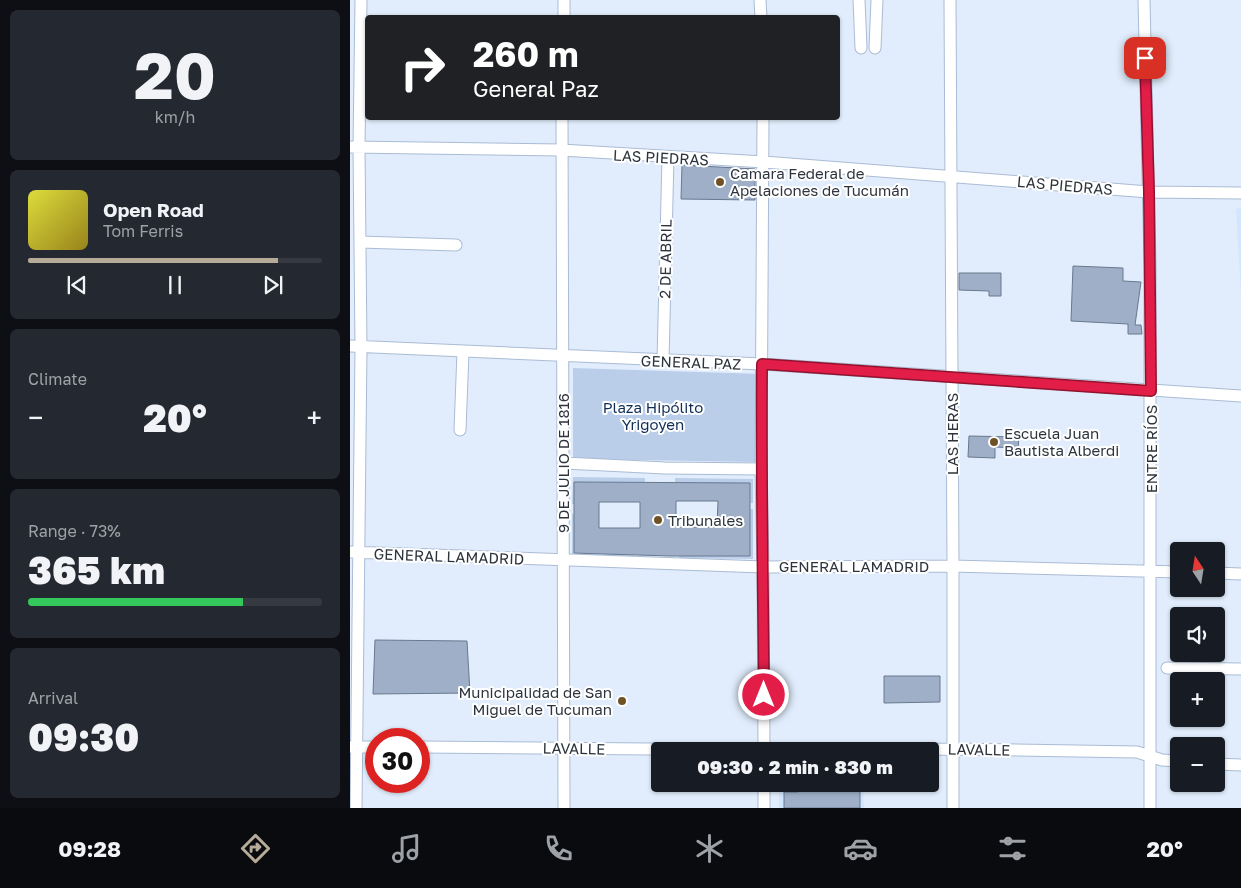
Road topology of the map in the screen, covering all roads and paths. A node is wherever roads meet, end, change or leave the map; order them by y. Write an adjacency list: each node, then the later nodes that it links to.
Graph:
1 (360, 0): 14 (street)
2 (564, 0): 8 (street)
3 (760, 0): 9 (street)
4 (859, 0): 10 (street)
5 (878, 0): 11 (street)
6 (950, 0): 18 (street, LAS HERAS)
7 (1144, 0): 19 (street, ENTRE RÍOS)
8 (564, 15)
9 (761, 15)
10 (861, 48)
11 (875, 48)
12 (562, 120): 15 (street, 9 DE JULIO DE 1816)
13 (763, 120): 17 (street)
14 (354, 147): 15 (street, LAS PIEDRAS); 21 (street)
15 (561, 150): 16 (street, LAS PIEDRAS); 25 (street, 9 DE JULIO DE 1816)
16 (668, 158): 17 (street, LAS PIEDRAS); 26 (street, 2 DE ABRIL)
17 (764, 162): 18 (street, LAS PIEDRAS); 27 (street)
18 (951, 176): 19 (street, LAS PIEDRAS); 28 (street, LAS HERAS)
19 (1149, 192): 20 (street, LAS PIEDRAS); 29 (street, ENTRE RÍOS)
20 (1241, 193)
21 (360, 242): 22 (street); 23 (street)
22 (456, 245)
23 (355, 346): 24 (street, GENERAL PAZ); 34 (street)
24 (463, 352): 25 (street, GENERAL PAZ); 31 (street)
25 (563, 357): 26 (street, GENERAL PAZ); 32 (street, 9 DE JULIO DE 1816)
26 (663, 360): 27 (street, GENERAL PAZ)
27 (762, 364): 28 (street, GENERAL PAZ); 33 (street)
28 (952, 378): 29 (street, GENERAL PAZ); 37 (street, LAS HERAS)
29 (1151, 391): 30 (street, GENERAL PAZ); 38 (street, ENTRE RÍOS)
30 (1241, 396)
31 (460, 430)
32 (564, 463): 33 (street); 35 (street, 9 DE JULIO DE 1816)
33 (761, 469): 36 (street)
34 (355, 552): 35 (street, GENERAL LAMADRID); 45 (street)
35 (563, 560): 36 (street, GENERAL LAMADRID); 47 (street, 9 DE JULIO DE 1816)
36 (763, 566): 37 (street, GENERAL LAMADRID); 44 (street)
37 (953, 566): 38 (street, GENERAL LAMADRID); 50 (street, LAS HERAS)
38 (1151, 571): 39 (street, GENERAL LAMADRID); 51 (street, ENTRE RÍOS)
39 (1170, 572)
40 (1225, 573): 41 (street)
41 (1241, 574)
42 (1167, 668): 43 (street)
43 (1241, 669)
44 (764, 742)
45 (354, 747): 56 (street)
46 (430, 747): 47 (street, LAVALLE)
47 (562, 748): 48 (street, LAVALLE); 57 (street, 9 DE JULIO DE 1816)
48 (651, 749)
49 (939, 749): 50 (street, LAVALLE)
50 (952, 749): 51 (street, LAVALLE); 59 (street, LAS HERAS)
51 (1150, 756): 52 (street, LAVALLE); 60 (street, ENTRE RÍOS)
52 (1170, 760)
53 (1225, 764): 54 (street)
54 (1241, 765)
55 (764, 792): 58 (street)
56 (356, 808)
57 (564, 808)
58 (764, 808)
59 (953, 808)
60 (1150, 808)

